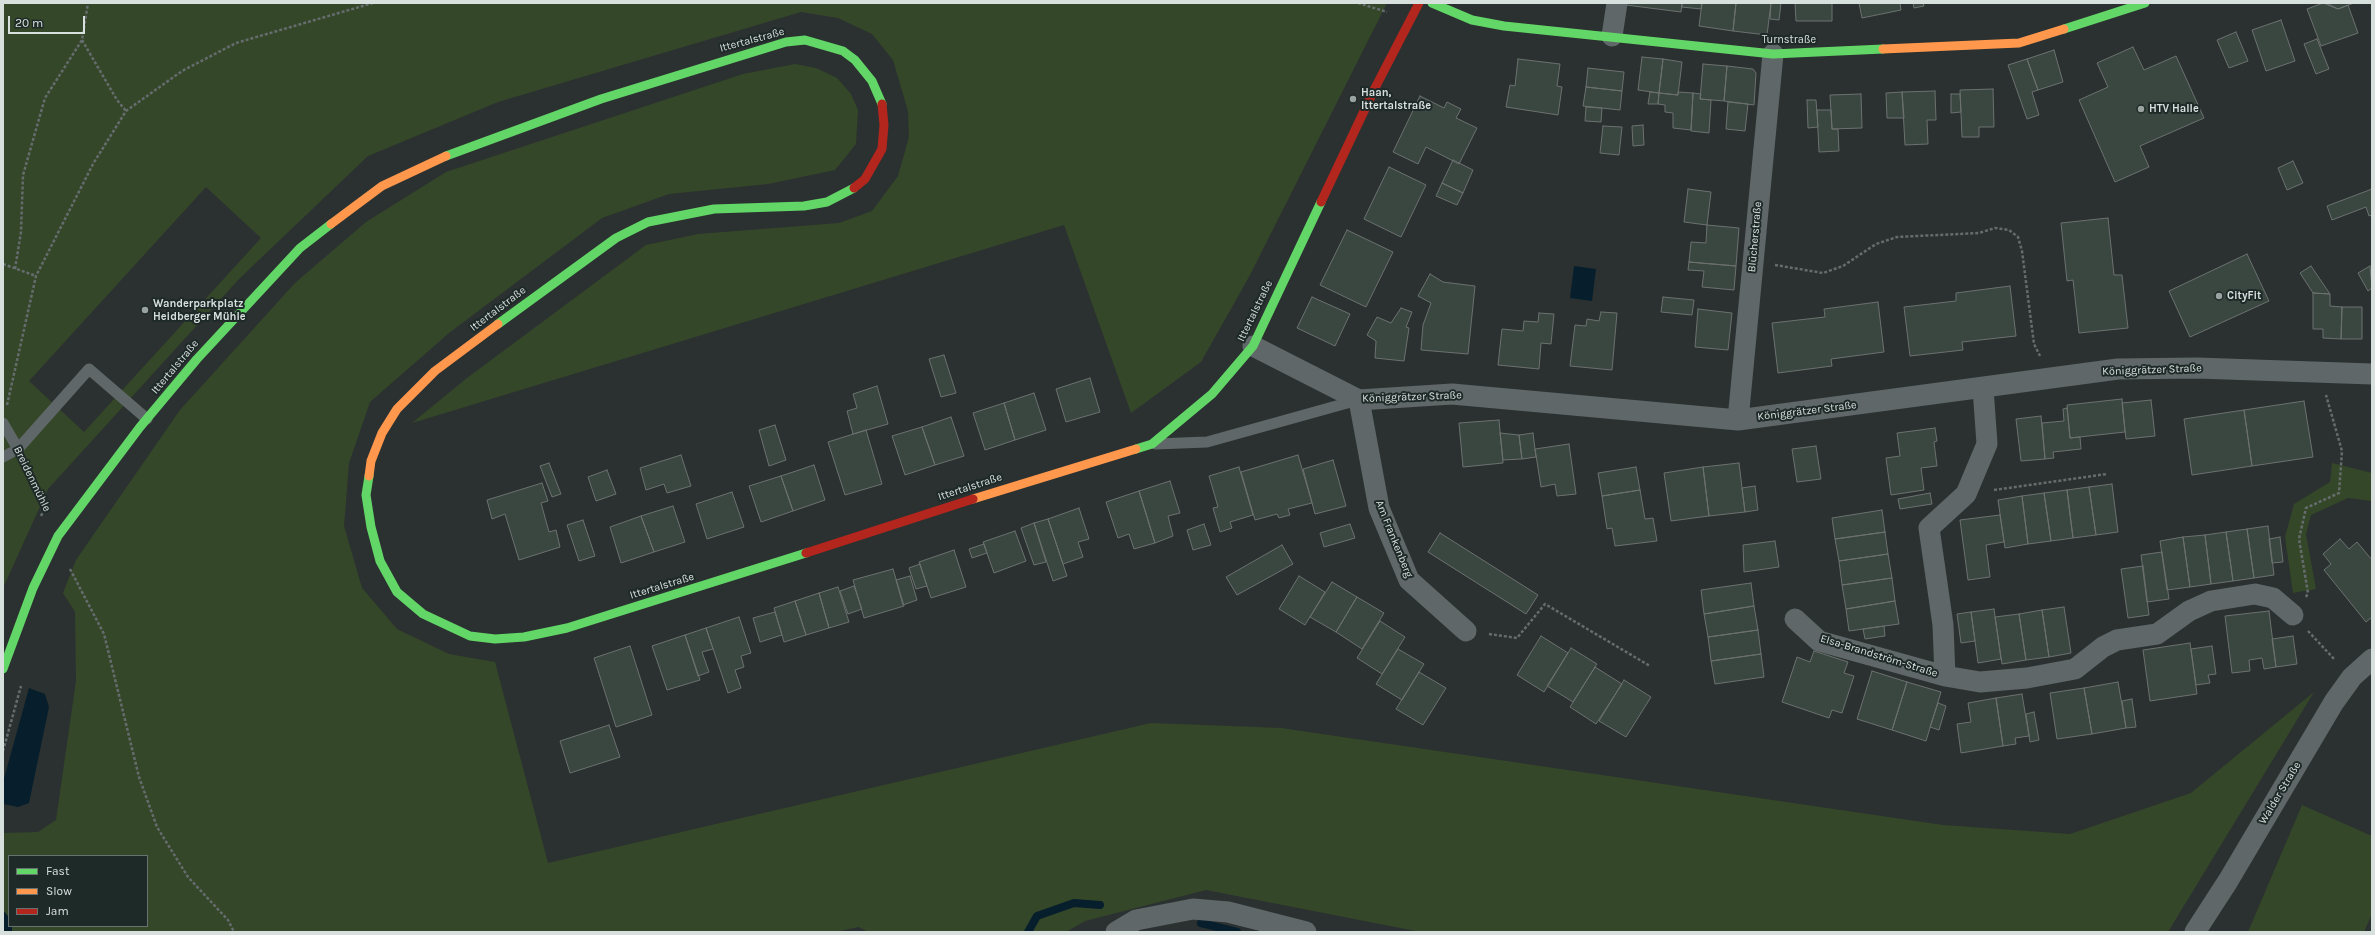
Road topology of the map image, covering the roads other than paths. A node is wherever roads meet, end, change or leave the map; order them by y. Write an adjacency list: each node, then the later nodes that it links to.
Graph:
1 (1419, 3): 7 (main road, Ittertalstraße)
2 (1432, 3): 5 (main road, Turnstraße)
3 (1617, 3): 5 (street)
4 (2145, 3): 6 (main road, Turnstraße)
5 (1612, 36): 6 (main road, Turnstraße)
6 (1773, 54): 12 (street, Blücherstraße)
7 (1253, 346): 10 (street, Königgrätzer Straße); 14 (main road, Ittertalstraße)
8 (2372, 374): 9 (street, Königgrätzer Straße)
9 (1983, 388): 12 (street, Königgrätzer Straße); 22 (street, Elsa-Brandström-Straße)
10 (1359, 400): 12 (street, Königgrätzer Straße); 14 (lane); 19 (street, Am Frankenberg)
11 (147, 419): 14 (main road, Ittertalstraße); 15 (lane); 21 (main road, Ittertalstraße)
12 (1738, 420)
13 (3, 423): 15 (lane, Breidenmühle)
14 (1152, 444)
15 (18, 449): 16 (lane)
16 (3, 457)
17 (2293, 615): 22 (street, Elsa-Brandström-Straße)
18 (1796, 619): 22 (street, Elsa-Brandström-Straße)
19 (1466, 631)
20 (2372, 659): 25 (street, Walder Straße)
21 (3, 669)
22 (1945, 676)
23 (1116, 932): 24 (street)
24 (1306, 932)
25 (2194, 932)

